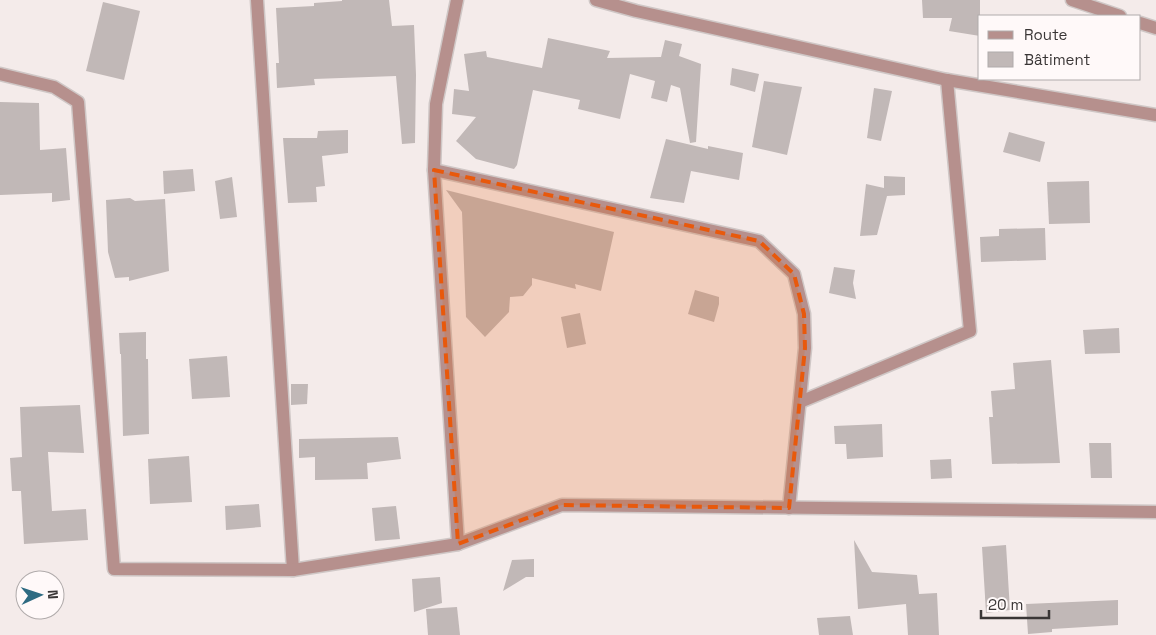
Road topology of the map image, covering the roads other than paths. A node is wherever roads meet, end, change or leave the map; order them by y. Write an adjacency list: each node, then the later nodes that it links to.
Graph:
1 (257, 0): 16 (street)
2 (457, 0): 11 (street)
3 (596, 0): 9 (street)
4 (1072, 0): 5 (street)
5 (1117, 15)
6 (1141, 23): 7 (street)
7 (1156, 28)
8 (0, 74): 16 (street)
9 (947, 80): 10 (street); 12 (street)
10 (1156, 115)
11 (434, 170): 12 (street); 15 (street)
12 (800, 402): 13 (street)
13 (789, 508): 14 (street); 15 (street)
14 (1156, 512)
15 (458, 544): 16 (street)
16 (293, 570)

